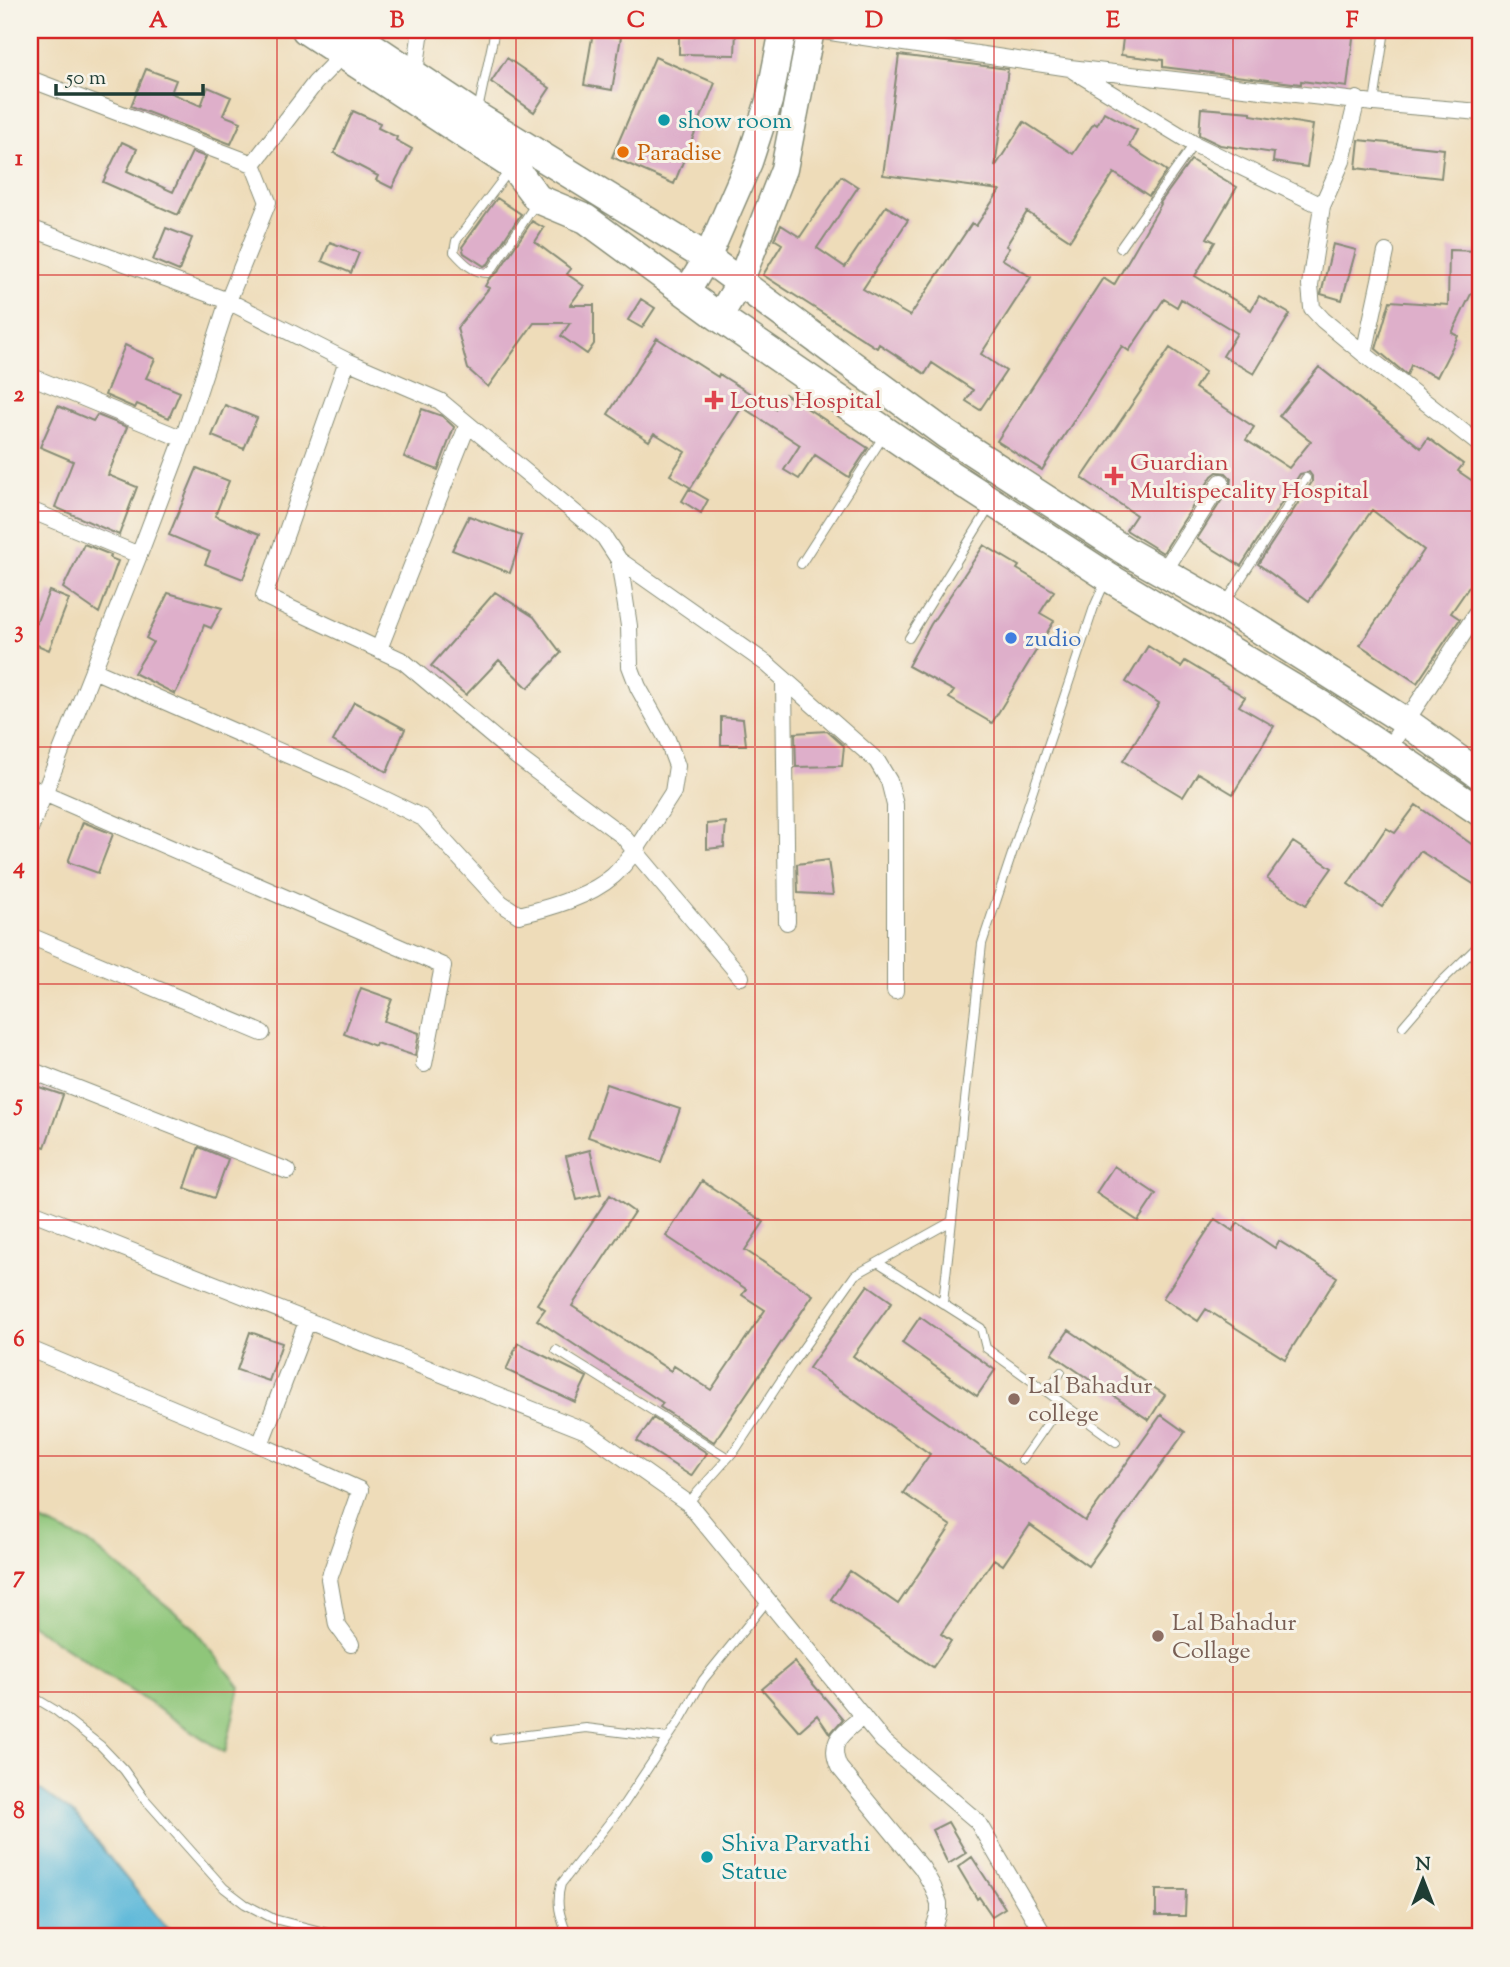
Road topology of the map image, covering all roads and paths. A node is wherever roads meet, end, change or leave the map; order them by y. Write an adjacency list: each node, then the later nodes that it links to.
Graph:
1 (306, 30): 8 (highway)
2 (421, 30): 11 (street)
3 (495, 30): 15 (lane)
4 (783, 30): 24 (main road)
5 (811, 30): 25 (main road)
6 (817, 30): 9 (street)
7 (1385, 30): 13 (lane)
8 (345, 42): 11 (highway); 17 (street)
9 (1070, 68): 12 (street); 16 (street)
10 (30, 79): 17 (street)
11 (412, 88): 15 (highway); 18 (highway)
12 (1357, 99): 13 (street); 20 (street)
13 (1374, 103): 14 (street)
14 (1480, 112)
15 (477, 116): 24 (highway)
16 (1194, 144): 20 (street); 22 (lane)
17 (253, 164): 27 (street)
18 (513, 166): 19 (highway); 19 (lane)
19 (538, 199): 26 (highway)
20 (1322, 206): 29 (street)
21 (30, 228): 27 (street)
22 (1120, 248)
23 (1386, 252): 29 (street)
24 (706, 258): 25 (highway); 26 (main road)
25 (740, 282): 28 (main road); 43 (highway)
26 (686, 293): 28 (highway)
27 (228, 301): 30 (street); 34 (street)
28 (719, 317): 33 (highway)
29 (1364, 354): 35 (street)
30 (347, 361): 32 (street); 48 (street)
31 (30, 376): 34 (street)
32 (468, 425): 41 (street); 48 (street)
33 (887, 432): 38 (highway); 42 (lane)
34 (183, 439): 40 (street)
35 (1480, 445)
36 (1306, 478): 45 (lane)
37 (1222, 482): 43 (street)
38 (993, 503): 44 (highway); 47 (lane)
39 (30, 510): 40 (street)
40 (139, 555): 49 (street)
41 (619, 560): 50 (street); 57 (street)
42 (802, 564)
43 (1164, 570): 45 (highway)
44 (1108, 577): 52 (highway); 69 (lane)
45 (1223, 606): 51 (highway)
46 (1480, 608): 51 (street)
47 (909, 638)
48 (379, 649): 57 (street)
49 (93, 670): 54 (street); 57 (street)
50 (784, 681): 58 (street); 62 (street)
51 (1406, 722): 52 (street); 53 (highway)
52 (1388, 749): 55 (highway)
53 (1480, 775)
54 (37, 790): 56 (street); 65 (street)
55 (1480, 812)
56 (30, 829)
57 (635, 851): 61 (street)
58 (787, 922)
59 (30, 936): 64 (street)
60 (1480, 944): 63 (lane)
61 (741, 977)
62 (895, 991)
63 (1403, 1026)
64 (262, 1033)
65 (424, 1064)
66 (30, 1070): 67 (street)
67 (288, 1171)
68 (30, 1211): 72 (street)
69 (952, 1221): 70 (lane); 71 (lane)
70 (879, 1263): 71 (lane); 80 (lane)
71 (943, 1303): 76 (lane)
72 (307, 1322): 79 (street); 82 (street)
73 (556, 1350): 80 (lane)
74 (31, 1352): 79 (street)
75 (1061, 1372): 76 (lane)
76 (1047, 1392): 77 (lane)
77 (1062, 1403): 78 (lane); 81 (lane)
78 (1116, 1442)
79 (260, 1445): 84 (street)
80 (728, 1458): 82 (lane)
81 (1022, 1460)
82 (688, 1503): 83 (street)
83 (768, 1600): 86 (street); 87 (lane)
84 (351, 1644)
85 (30, 1695): 89 (lane)
86 (863, 1716): 91 (street); 92 (street)
87 (668, 1738): 88 (lane); 90 (lane)
88 (495, 1739)
89 (344, 1937)
90 (568, 1937)
91 (931, 1937)
92 (1045, 1937)

